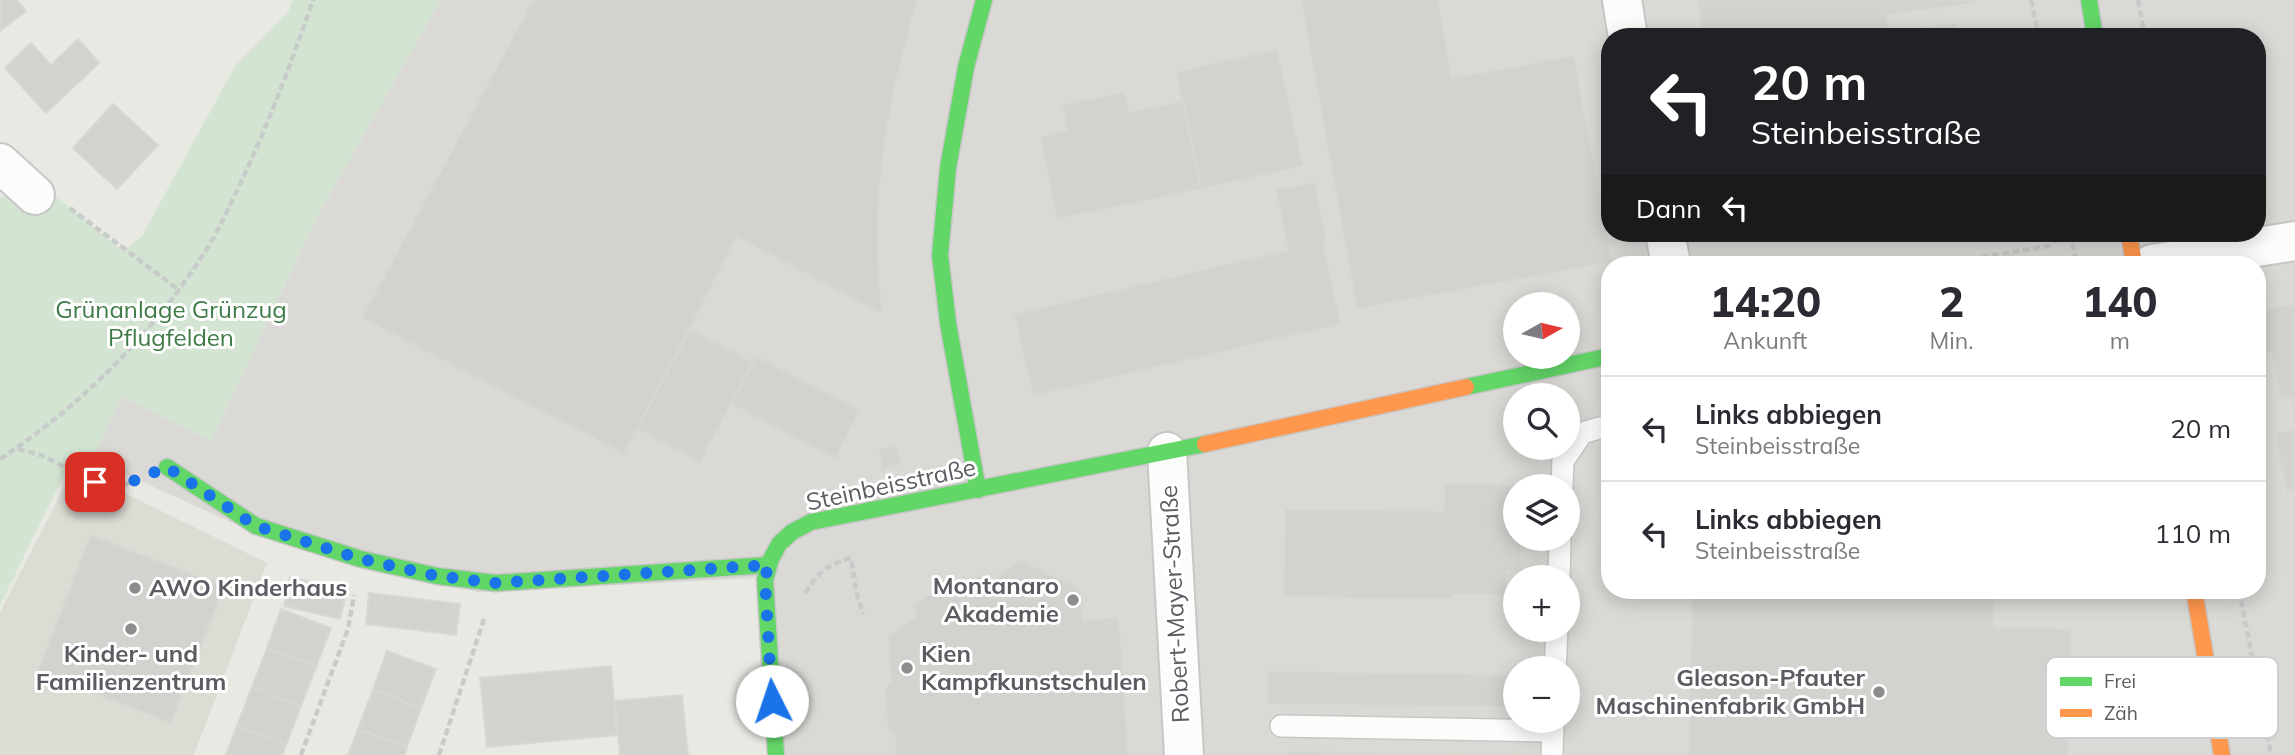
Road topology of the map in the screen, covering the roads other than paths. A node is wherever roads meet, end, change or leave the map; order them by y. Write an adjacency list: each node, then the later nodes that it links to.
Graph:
1 (984, 0): 15 (street)
2 (1622, 0): 4 (street)
3 (2089, 0): 5 (street)
4 (1627, 28)
5 (2094, 28)
6 (0, 163): 7 (street)
7 (36, 195)
8 (2295, 242): 9 (street)
9 (2204, 256)
10 (1601, 358): 12 (street, Steinbeisstraße)
11 (1601, 428): 14 (lane)
12 (1167, 452): 15 (street, Steinbeisstraße); 23 (street, Robert-Mayer-Straße)
13 (167, 467): 16 (street)
14 (1562, 474)
15 (978, 490): 16 (street, Steinbeisstraße)
16 (768, 565): 22 (street)
17 (2196, 599): 18 (street)
18 (2205, 657)
19 (1281, 726): 20 (lane)
20 (1503, 726)
21 (1553, 733): 24 (lane)
22 (776, 755)
23 (1184, 755)
24 (1552, 755)

